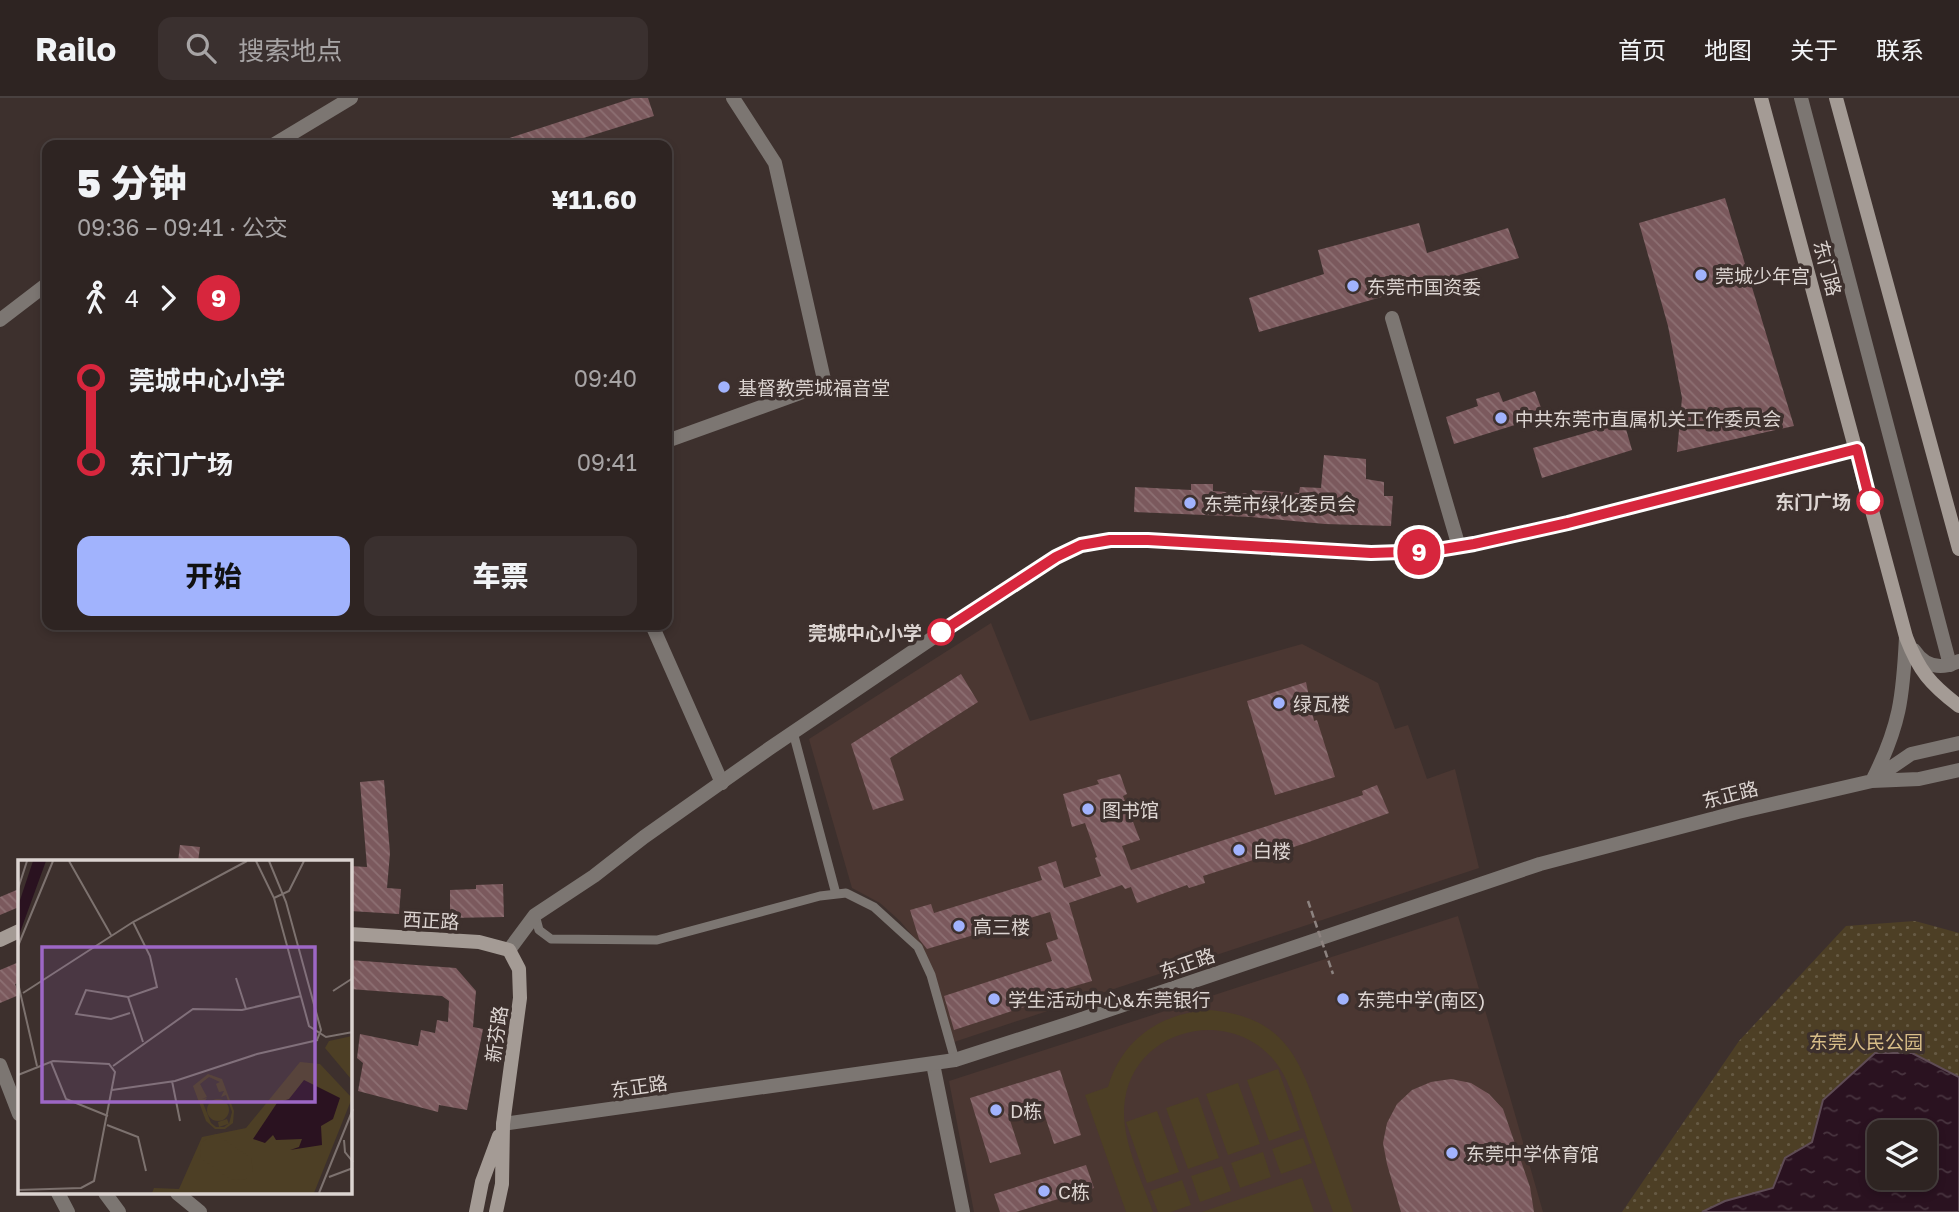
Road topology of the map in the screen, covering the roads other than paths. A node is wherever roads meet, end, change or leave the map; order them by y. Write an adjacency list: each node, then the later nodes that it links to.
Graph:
1 (351, 98): 6 (street)
2 (733, 98): 10 (street)
3 (1761, 98): 11 (main road, 东门路)
4 (1801, 98): 16 (street)
5 (1836, 98): 13 (main road)
6 (281, 140)
7 (42, 288): 9 (street)
8 (1392, 318): 12 (street)
9 (0, 320)
10 (672, 439)
11 (1857, 449): 12 (street); 15 (main road, 东门路)
12 (1459, 547): 18 (street)
13 (1959, 549)
14 (654, 630): 22 (street)
15 (1906, 637): 16 (street); 17 (main road, 东门路); 21 (street)
16 (1955, 663)
17 (1959, 706)
18 (793, 732): 22 (street); 23 (lane)
19 (1959, 743): 21 (street)
20 (1959, 770): 21 (street)
21 (1871, 781): 29 (street, 东正路)
22 (722, 783): 24 (street)
23 (836, 894): 24 (lane); 29 (lane)
24 (535, 915): 28 (street)
25 (18, 931): 27 (main road)
26 (352, 934): 28 (main road, 西正路)
27 (0, 940)
28 (509, 950): 33 (main road, 新芬路)
29 (955, 1059): 30 (street, 东正路)
30 (933, 1064): 33 (street, 东正路); 42 (street)
31 (0, 1066): 32 (street)
32 (18, 1111)
33 (503, 1124): 40 (main road, 新芬路); 41 (main road, 新芬路)
34 (59, 1194): 37 (street)
35 (107, 1194): 38 (street)
36 (178, 1194): 39 (street)
37 (68, 1212)
38 (119, 1212)
39 (200, 1212)
40 (476, 1212)
41 (496, 1212)
42 (963, 1212)

